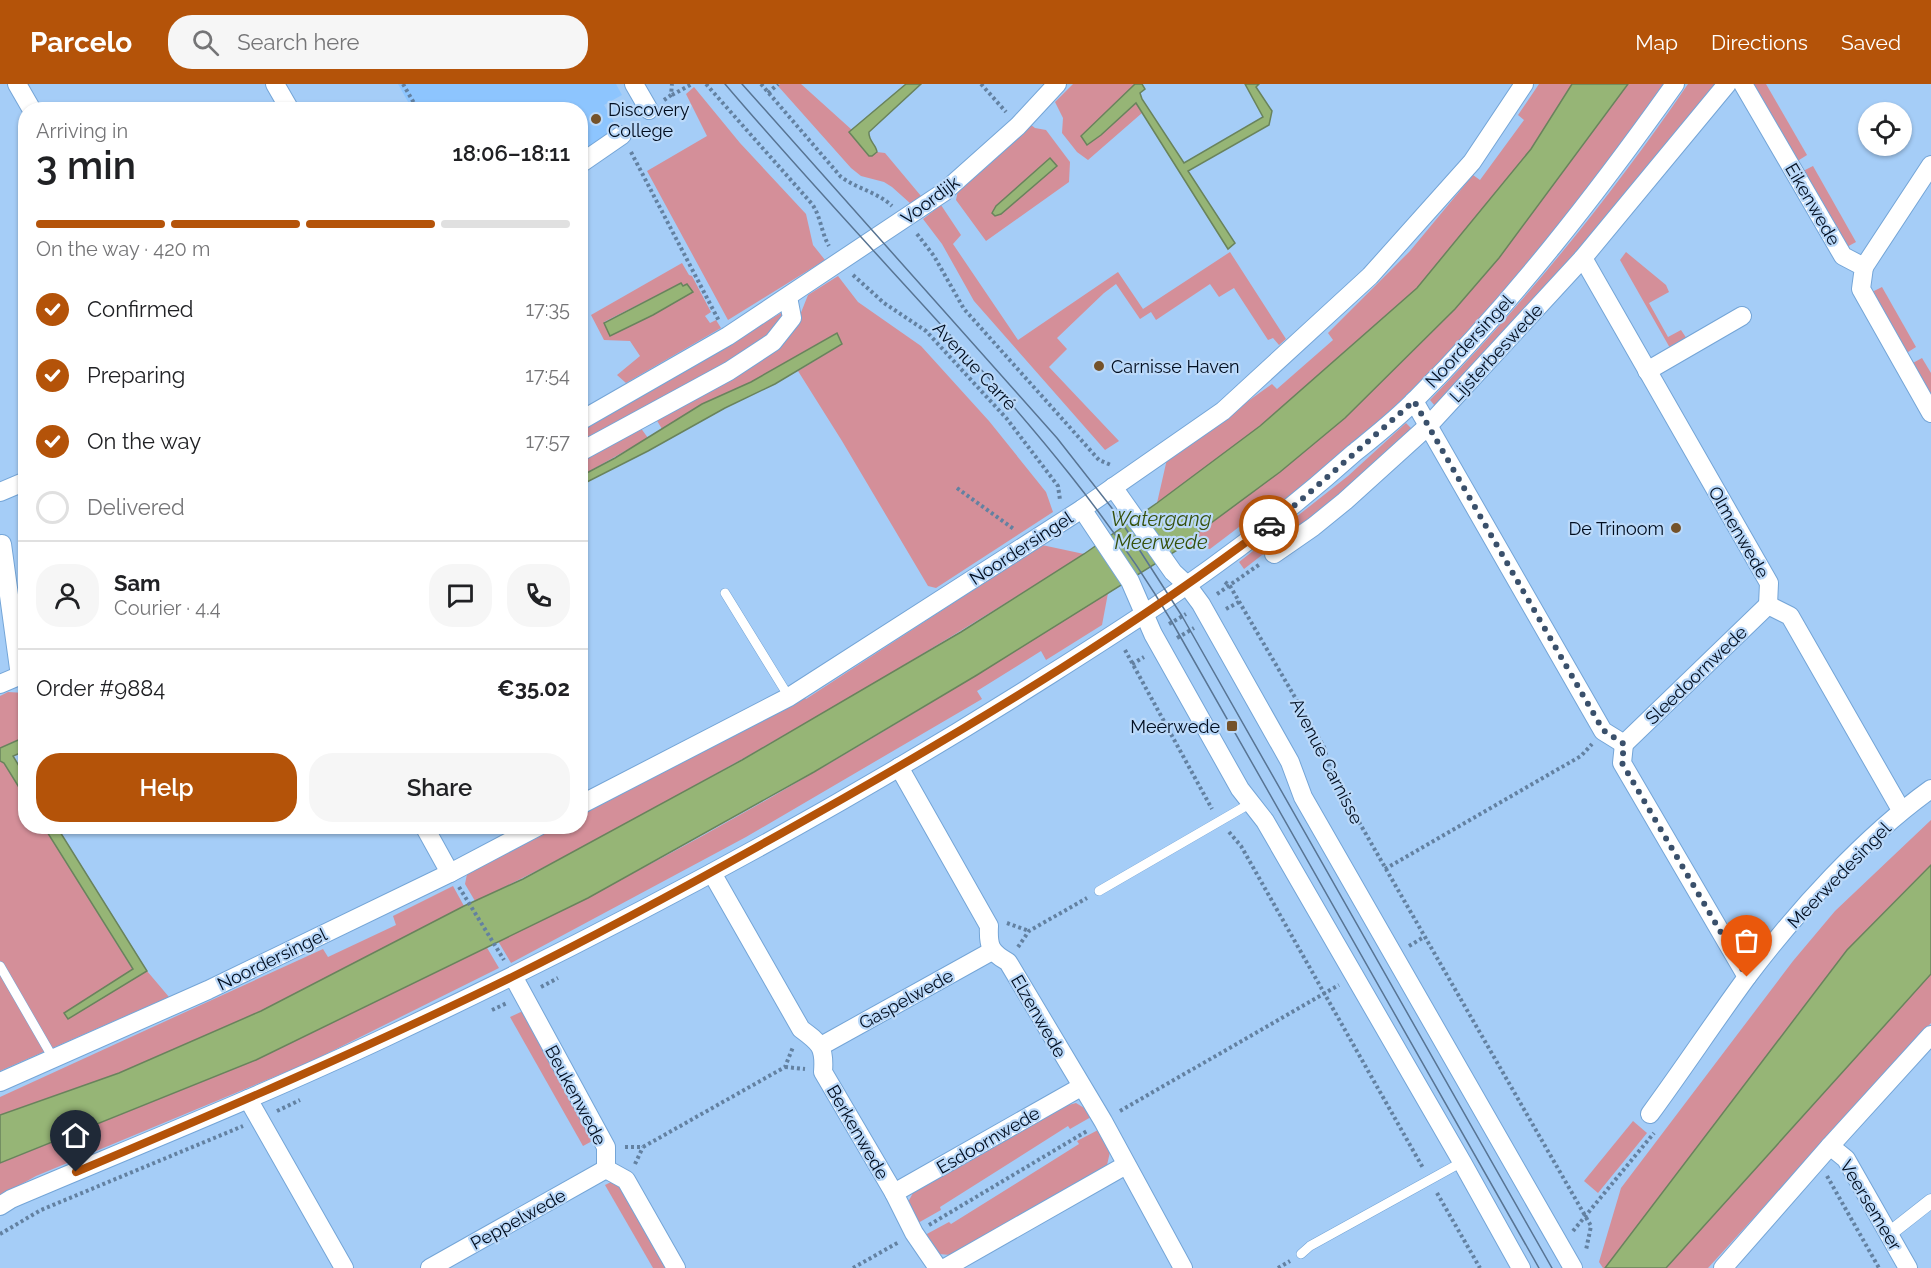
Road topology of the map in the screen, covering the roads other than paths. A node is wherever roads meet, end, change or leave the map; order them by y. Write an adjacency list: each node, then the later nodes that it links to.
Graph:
1 (17, 84): 9 (street)
2 (275, 84): 10 (street)
3 (634, 84): 11 (street)
4 (1057, 84): 17 (street, Voordijk)
5 (1524, 84): 25 (street, Noordersingel)
6 (1674, 84): 20 (street, Noordersingel)
7 (1727, 84): 15 (street, Lijsterbeswede)
8 (1743, 84): 16 (street, Eikenwede)
9 (27, 102)
10 (285, 102)
11 (649, 110)
12 (622, 135): 13 (street)
13 (588, 158)
14 (1931, 165): 16 (street)
15 (1583, 258): 19 (street, Olmenwede); 23 (street, Lijsterbeswede)
16 (1864, 267): 21 (street)
17 (788, 297): 22 (street, Voordijk); 24 (street)
18 (1742, 316): 19 (street)
19 (1647, 371): 33 (street, Olmenwede)
20 (1414, 401): 23 (street); 31 (street, Noordersingel)
21 (1931, 413)
22 (588, 417)
23 (1429, 425): 30 (street, Lijsterbeswede); 39 (street)
24 (588, 448)
25 (1119, 483): 28 (street, Noordersingel); 31 (street, Avenue Carnisse)
26 (18, 485): 27 (street)
27 (1, 492)
28 (1076, 512): 34 (street); 38 (street, Noordersingel)
29 (2, 544): 35 (street)
30 (1274, 554)
31 (1187, 585): 34 (street, Noordersingel); 70 (street, Avenue Carnisse)
32 (725, 593): 38 (lane)
33 (1768, 606): 39 (street, Sleedoornwede); 44 (street, Olmenwede)
34 (1143, 614): 40 (street, Noordersingel); 43 (street)
35 (18, 640)
36 (18, 678): 37 (street)
37 (0, 684)
38 (789, 697): 42 (street, Noordersingel)
39 (1624, 744): 53 (street)
40 (898, 767): 48 (street, Noordersingel); 50 (street)
41 (1931, 789): 44 (street, Meerwedesingel)
42 (588, 801)
43 (1251, 803): 49 (lane); 62 (street)
44 (1901, 810): 53 (street, Meerwedesingel)
45 (428, 834): 47 (street)
46 (524, 834): 47 (street, Noordersingel)
47 (450, 873): 56 (street, Noordersingel)
48 (712, 873): 52 (street, Noordersingel); 55 (street)
49 (1099, 891)
50 (992, 951): 55 (street, Gaspelwede); 58 (street, Elzenwede)
51 (0, 966): 56 (lane)
52 (513, 976): 59 (street, Noordersingel); 64 (street, Beukenwede)
53 (1747, 977): 60 (street, Meerwedesingel)
54 (1931, 1035): 61 (street)
55 (820, 1046): 65 (street, Berkenwede)
56 (53, 1059): 57 (street, Noordersingel)
57 (0, 1082)
58 (1081, 1087): 63 (street, Elzenwede); 65 (street, Esdoornwede)
59 (249, 1099): 67 (street, Noordersingel); 71 (street)
60 (1650, 1114)
61 (1830, 1146): 68 (street, Veersemeer); 78 (street)
62 (1462, 1162): 69 (lane); 77 (street)
63 (1126, 1166): 75 (street); 76 (street, Elzenwede)
64 (606, 1169): 72 (street, Peppelwede); 73 (street, Beukenwede)
65 (894, 1193): 74 (street, Berkenwede)
66 (1931, 1201): 68 (street)
67 (0, 1206)
68 (1889, 1234): 79 (street, Veersemeer)
69 (1301, 1254)
70 (1579, 1264)
71 (344, 1268)
72 (430, 1268)
73 (676, 1268)
74 (938, 1268)
75 (945, 1268)
76 (1183, 1268)
77 (1521, 1268)
78 (1723, 1268)
79 (1908, 1268)

